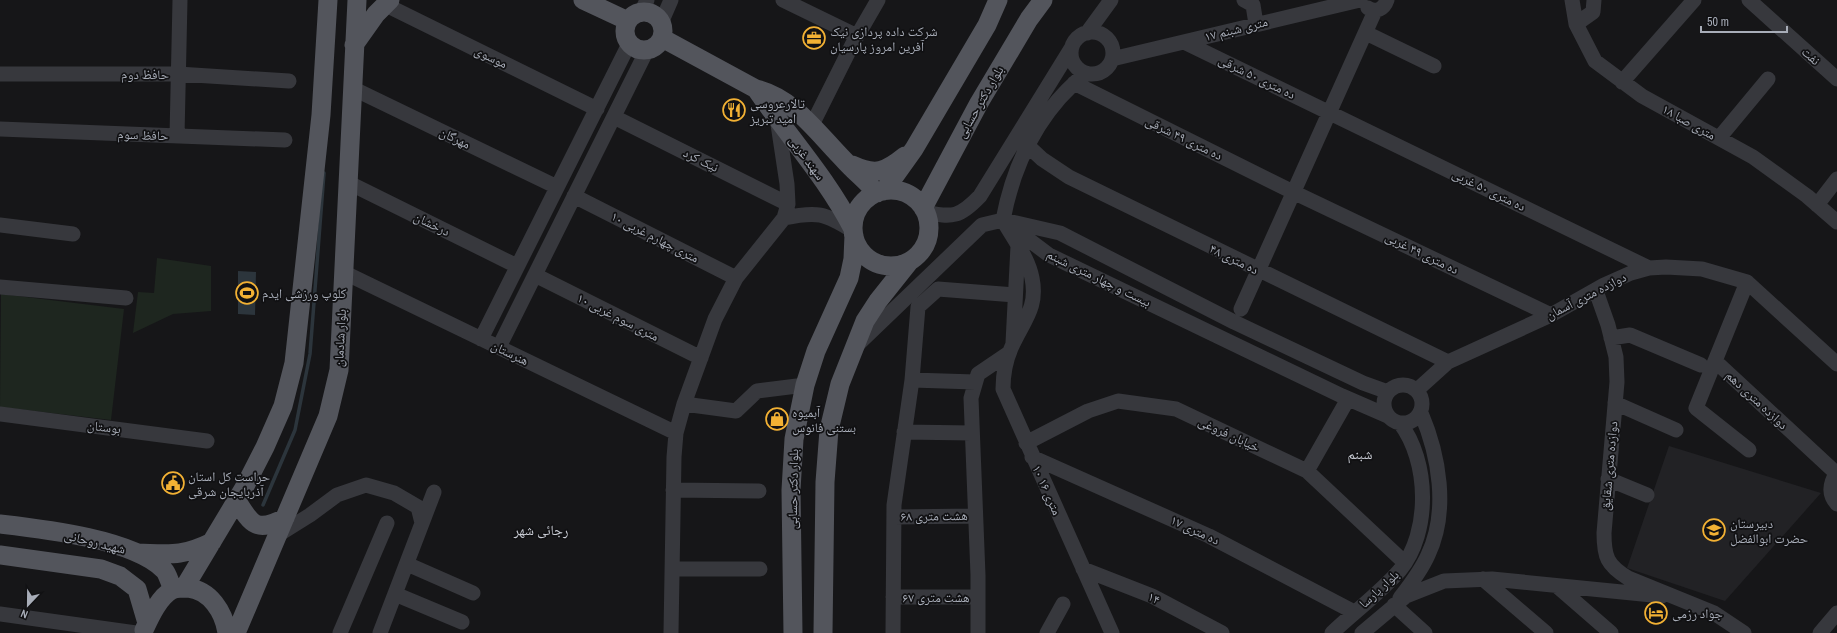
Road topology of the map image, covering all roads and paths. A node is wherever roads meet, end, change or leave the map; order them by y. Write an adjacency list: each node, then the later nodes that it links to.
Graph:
1 (180, 0): 37 (street)
2 (328, 0): 121 (main road)
3 (357, 0): 30 (main road, بلوار شادمان)
4 (583, 0): 20 (main road)
5 (671, 0): 24 (street)
6 (783, 0): 27 (street)
7 (878, 0): 27 (street)
8 (998, 0): 55 (main road)
9 (1043, 0): 64 (main road, بلوار دکتر حسابی)
10 (1111, 0): 25 (street)
11 (1244, 0): 22 (street)
12 (1360, 0): 22 (street, ۱۷ متری شبنم)
13 (1364, 0): 21 (street)
14 (1386, 0): 21 (street)
15 (1572, 0): 23 (street, متری صبا ۱۸)
16 (1594, 0): 23 (street)
17 (1694, 0): 41 (street)
18 (1749, 0): 39 (street, نفت)
19 (388, 3): 30 (main road); 45 (street, موسوی)
20 (639, 11): 24 (main road); 29 (main road)
21 (1375, 11): 26 (street)
22 (1256, 24): 28 (street, ۱۷ متری شبنم)
23 (1576, 24): 41 (street, متری صبا ۱۸)
24 (661, 30): 32 (main road); 44 (main road, سهند غربی)
25 (1087, 33): 31 (street); 33 (street)
26 (1366, 33): 34 (street); 46 (street)
27 (857, 36): 49 (street)
28 (1184, 42): 33 (street, ۱۷ متری شبنم); 46 (street, ده متری ۵۰ شرقی)
29 (629, 44): 32 (main road); 45 (street)
30 (354, 45): 43 (main road, بلوار شادمان)
31 (1072, 47): 35 (street); 64 (street)
32 (647, 50): 47 (street)
33 (1112, 59): 35 (street)
34 (1434, 66)
35 (1086, 73): 42 (street)
36 (0, 74): 37 (street, حافظ دوم)
37 (178, 74): 40 (street, حافظ دوم); 51 (street)
38 (1768, 79): 52 (street)
39 (1837, 79)
40 (289, 80)
41 (1622, 82): 52 (street, متری صبا ۱۸)
42 (1074, 83): 54 (street); 61 (street, ده متری ۴۹ شرقی)
43 (352, 88): 58 (main road, بلوار شادمان); 59 (street, مهرگان)
44 (756, 89): 48 (main road, سهند غربی); 49 (main road, سهند غربی)
45 (597, 109): 59 (street)
46 (1330, 112): 61 (street); 74 (street, ده متری ۵۰ غربی)
47 (614, 117): 62 (street); 65 (street, نیک کرد)
48 (777, 117): 65 (street); 69 (main road, سهند غربی)
49 (812, 125): 56 (main road, سهند غربی)
50 (0, 129): 51 (street, حافظ سوم)
51 (177, 136): 53 (street, حافظ سوم)
52 (1719, 138): 63 (street, متری صبا ۱۸)
53 (285, 140)
54 (1027, 145): 66 (street); 75 (street, ده متری ۴۸)
55 (914, 149): 56 (main road); 60 (main road)
56 (844, 161): 60 (main road, سهند غربی)
57 (1837, 179): 63 (street)
58 (347, 182): 73 (street, درخشان); 76 (main road, بلوار شادمان)
59 (557, 187): 73 (street)
60 (880, 192): 64 (main road); 69 (main road)
61 (1294, 192): 75 (street); 85 (street, ده متری ۴۹ غربی)
62 (574, 196): 77 (street); 78 (street, ۱۰ متری چهارم غربی)
63 (1817, 205): 67 (street, متری صبا ۱۸)
64 (924, 210): 72 (main road)
65 (786, 211): 69 (street); 78 (street)
66 (1002, 220): 71 (street); 89 (street); 99 (street, بیست و چهار متری شبنم); 100 (street, بیست و چهار متری شبنم)
67 (1837, 222)
68 (0, 225): 70 (street)
69 (853, 232): 72 (main road); 97 (main road, بلوار دکتر حسابی)
70 (73, 234)
71 (1018, 246): 82 (street); 90 (street)
72 (909, 262): 89 (main road)
73 (517, 266): 87 (street)
74 (1649, 268): 79 (street, دوازده متری آسمان); 81 (street, دوازده متری آسمان)
75 (1258, 270): 84 (street); 92 (street, ده متری ۴۸)
76 (343, 272): 87 (street, هنرستان); 128 (main road, بلوار شادمان)
77 (535, 275): 88 (street); 91 (street, ۱۰ متری سوم غربی)
78 (736, 278): 91 (street)
79 (1747, 282): 93 (street, دوازده متری دهم); 94 (street, دوازده متری آسمان)
80 (0, 287): 83 (street)
81 (1596, 290): 85 (street, دوازده متری آسمان); 86 (street, دوازده متری شقایق)
82 (1015, 295): 90 (street); 95 (street)
83 (126, 298)
84 (1241, 309)
85 (1551, 315): 92 (street, دوازده متری آسمان)
86 (1611, 338): 93 (street); 101 (street, دوازده متری شقایق)
87 (481, 339): 88 (street, هنرستان)
88 (498, 347): 108 (street, هنرستان)
89 (854, 347): 158 (main road)
90 (1011, 348): 96 (street); 111 (street, ۱۰ متری ۱۶)
91 (701, 358): 102 (street)
92 (1448, 362): 98 (street, دوازده متری آسمان)
93 (1708, 363): 112 (street); 115 (street, دوازده متری دهم)
94 (1837, 364)
95 (912, 380): 96 (street); 107 (street)
96 (976, 382): 109 (street)
97 (805, 385): 102 (street); 157 (main road, بلوار دکتر حسابی)
98 (1417, 390): 99 (street); 103 (street)
99 (1388, 392): 105 (street)
100 (1348, 399): 105 (street, بیست و چهار متری شبنم); 114 (street)
101 (1615, 403): 106 (street); 116 (street, دوازده متری شقایق)
102 (684, 404): 108 (street)
103 (1421, 413): 105 (street); 146 (street)
104 (0, 414): 110 (street, بوستان)
105 (1394, 420): 132 (street, بلوار پارسا)
106 (1676, 430)
107 (904, 432): 109 (street); 124 (street)
108 (676, 433): 117 (street)
109 (972, 433): 123 (street)
110 (207, 441)
111 (1026, 443): 113 (street, ۱۰ متری ۱۶); 114 (street, خیابان فروغی)
112 (1749, 450)
113 (1032, 457): 136 (street, ۱۰ متری ۱۶); 147 (street, ده متری ۱۷)
114 (1307, 471): 132 (street, خیابان فروغی)
115 (1837, 473): 122 (street, دوازده متری دهم)
116 (1608, 479): 120 (street); 144 (street, دوازده متری شقایق)
117 (673, 490): 118 (street); 134 (street)
118 (759, 491)
119 (434, 492): 125 (street)
120 (1647, 495)
121 (237, 501): 128 (main road); 129 (main road)
122 (1837, 504)
123 (975, 516): 124 (street, هشت متری ۶۸); 143 (street)
124 (894, 517): 142 (street)
125 (422, 523): 128 (street); 133 (street)
126 (0, 524): 130 (main road, شهید روحانی)
127 (387, 524): 154 (street)
128 (282, 526): 153 (main road, بلوار شادمان)
129 (212, 542): 130 (main road); 139 (main road)
130 (137, 553): 139 (main road, شهید روحانی)
131 (0, 554): 151 (main road, شهید روحانی)
132 (1404, 562): 147 (street, بلوار پارسا)
133 (407, 564): 140 (street); 141 (street)
134 (672, 569): 135 (street); 156 (street)
135 (760, 569)
136 (1083, 569): 162 (street, ۱۰ متری ۱۶); 163 (street, ۱۴)
137 (1483, 579): 138 (street); 146 (street); 167 (street)
138 (1557, 586): 144 (street); 168 (street)
139 (178, 589): 151 (main road); 152 (main road)
140 (473, 593)
141 (395, 594): 150 (street); 155 (street)
142 (893, 597): 143 (street, هشت متری ۶۷); 159 (street)
143 (978, 597): 160 (street)
144 (1680, 598): 169 (street)
145 (1063, 604): 161 (street)
146 (1394, 605): 165 (street, بلوار پارسا); 166 (street)
147 (1354, 612): 164 (street, بلوار پارسا)
148 (1837, 613): 170 (street)
149 (0, 614): 151 (street)
150 (462, 622)
151 (142, 630)
152 (227, 633)
153 (236, 633)
154 (340, 633)
155 (380, 633)
156 (671, 633)
157 (792, 633)
158 (823, 633)
159 (893, 633)
160 (978, 633)
161 (1047, 633)
162 (1112, 633)
163 (1222, 633)
164 (1332, 633)
165 (1362, 633)
166 (1425, 633)
167 (1546, 633)
168 (1611, 633)
169 (1744, 633)
170 (1820, 633)

